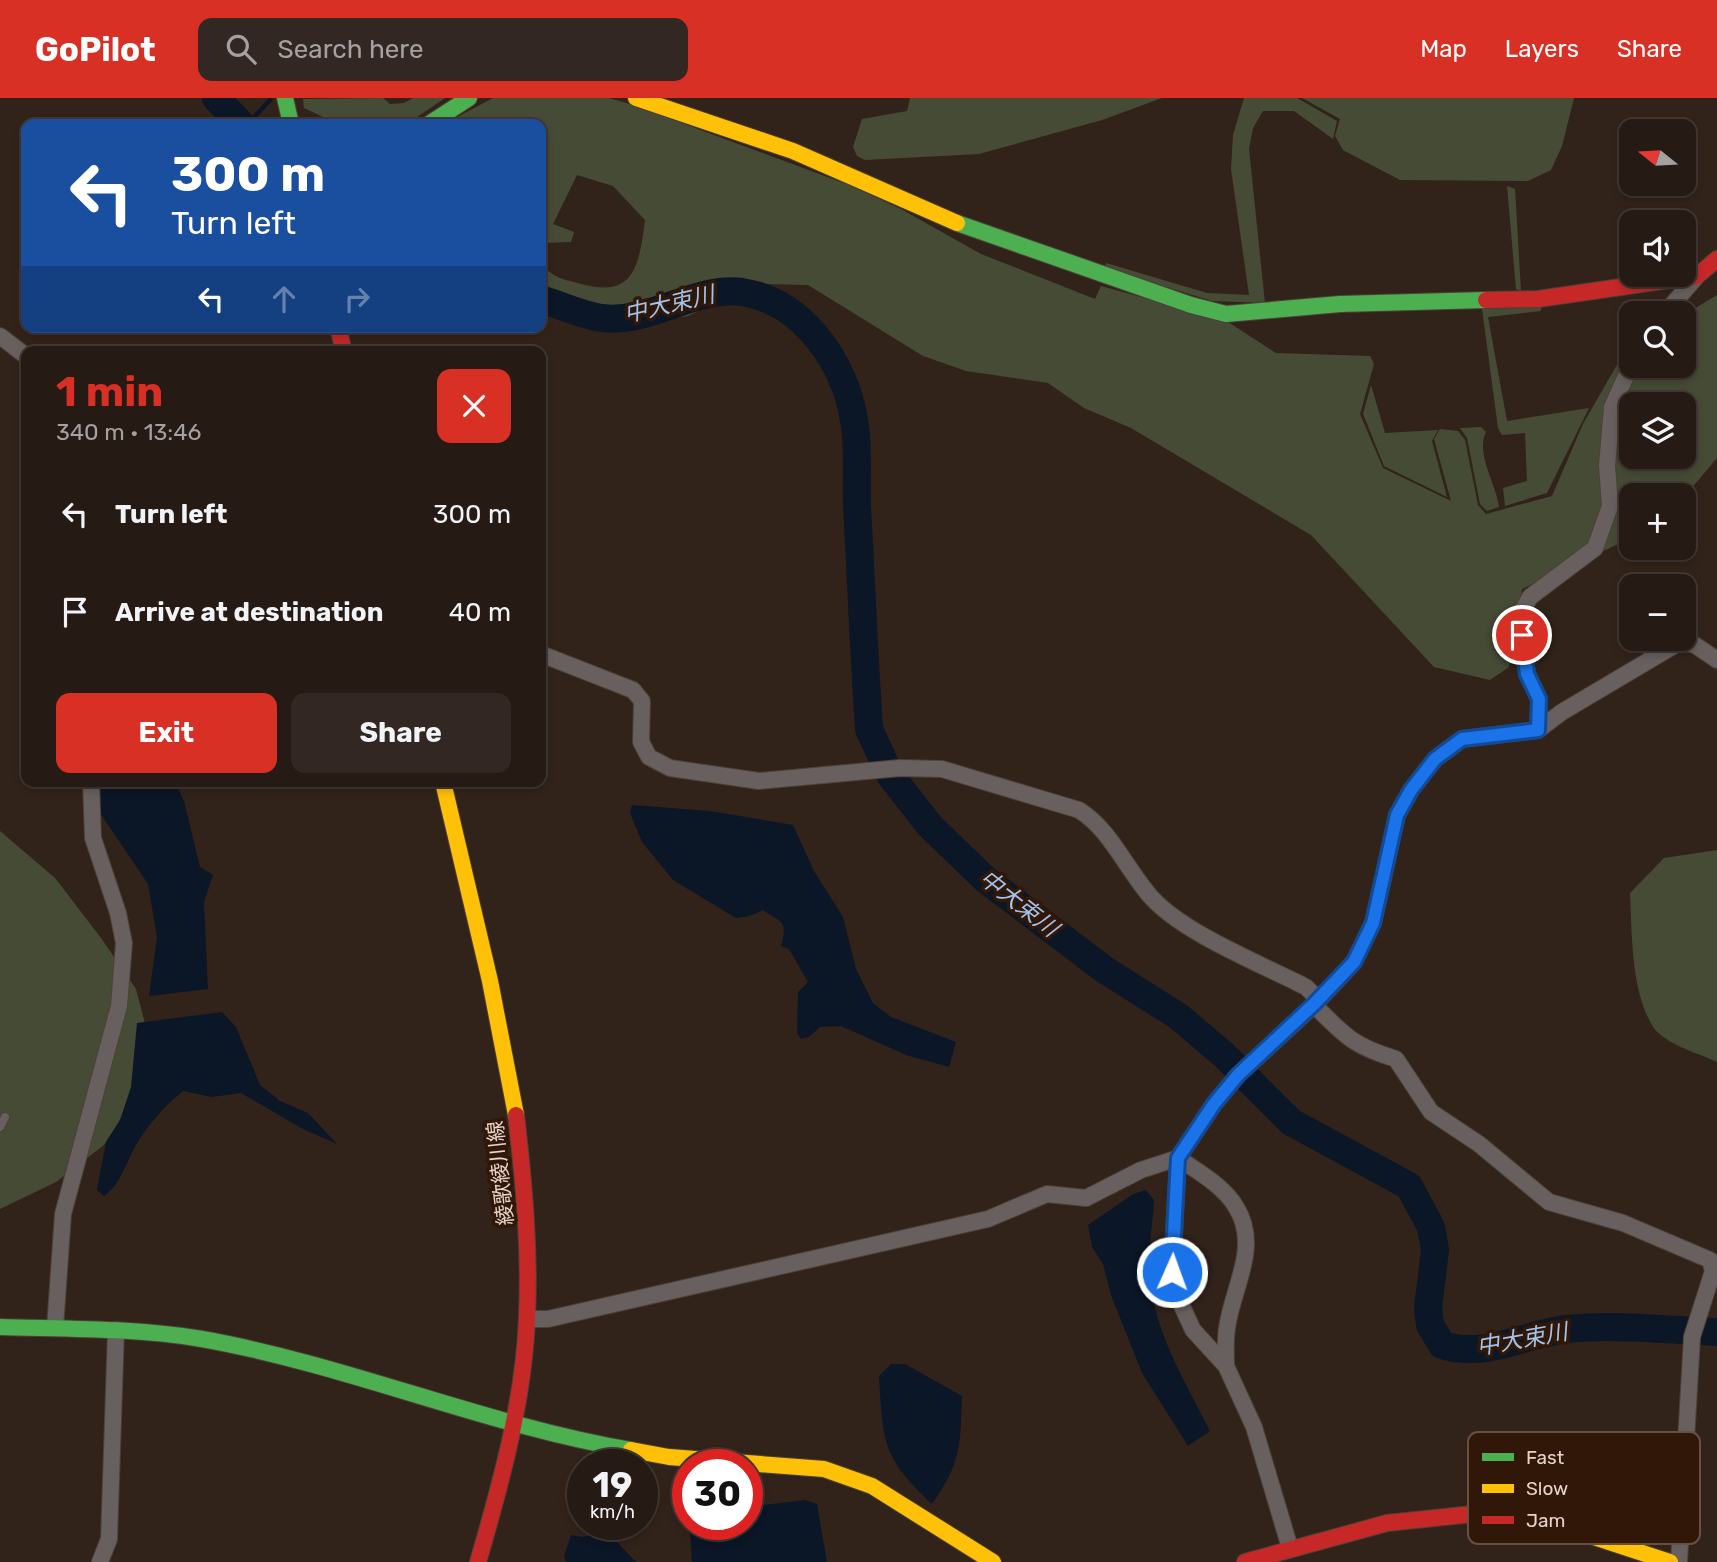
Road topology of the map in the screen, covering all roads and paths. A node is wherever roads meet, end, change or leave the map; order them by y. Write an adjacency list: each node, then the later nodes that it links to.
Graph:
1 (285, 98): 4 (street)
2 (469, 98): 5 (street)
3 (636, 98): 7 (street)
4 (290, 119)
5 (437, 119)
6 (1717, 259): 7 (street)
7 (1697, 276): 8 (street)
8 (1675, 301)
9 (0, 336): 10 (street)
10 (21, 352)
11 (1625, 378): 14 (street)
12 (546, 656): 17 (street)
13 (1717, 660): 14 (street)
14 (1538, 730): 17 (street)
15 (91, 787): 23 (street)
16 (444, 787): 21 (street, 綾歌綾川線)
17 (1317, 1002): 20 (street); 27 (street)
18 (5, 1117): 19 (lane)
19 (0, 1127)
20 (1178, 1158): 21 (street); 25 (street); 25 (street)
21 (527, 1320): 26 (street, 綾歌綾川線)
22 (0, 1327): 23 (street)
23 (55, 1328): 24 (street)
24 (116, 1330): 26 (street); 32 (street)
25 (1226, 1366): 31 (street)
26 (514, 1425): 33 (street, 綾歌綾川線); 34 (street)
27 (1687, 1432)
28 (1468, 1513): 31 (street)
29 (1616, 1544): 36 (street)
30 (1680, 1544): 37 (street)
31 (1290, 1548): 35 (street)
32 (100, 1562)
33 (478, 1562)
34 (993, 1562)
35 (1245, 1562)
36 (1670, 1562)
37 (1679, 1562)

